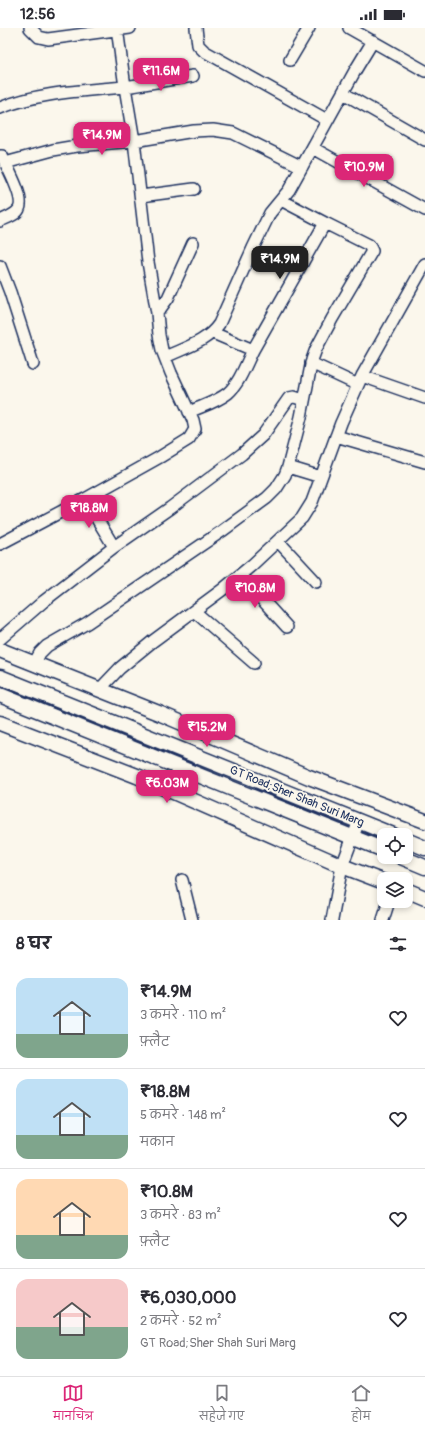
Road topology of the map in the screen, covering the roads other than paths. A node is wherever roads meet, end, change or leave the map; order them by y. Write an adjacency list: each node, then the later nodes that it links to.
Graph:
1 (30, 28): 7 (street)
2 (130, 28): 6 (street)
3 (196, 28): 15 (street)
4 (309, 28): 9 (street)
5 (349, 28): 8 (street)
6 (118, 29): 7 (street); 12 (street)
7 (60, 33)
8 (373, 41): 10 (street); 13 (street)
9 (290, 60)
10 (425, 71)
11 (193, 76): 12 (street)
12 (126, 87): 14 (street); 17 (street)
13 (343, 93): 15 (street); 16 (street)
14 (0, 108)
15 (328, 120): 18 (street)
16 (425, 140)
17 (134, 141): 19 (street); 20 (street); 22 (street)
18 (313, 148): 20 (street); 24 (street)
19 (2, 156): 25 (street)
20 (302, 167): 23 (street)
21 (194, 189): 22 (street)
22 (140, 196): 31 (street)
23 (281, 200): 26 (street); 32 (street)
24 (425, 210)
25 (0, 221)
26 (325, 223): 33 (street); 35 (street)
27 (193, 243): 31 (street)
28 (425, 264): 30 (street)
29 (0, 266): 36 (street)
30 (422, 276): 37 (street)
31 (157, 313): 34 (street)
32 (213, 333): 33 (street); 34 (street)
33 (253, 350): 40 (street)
34 (165, 357): 40 (street)
35 (311, 363): 37 (street); 39 (street)
36 (32, 364)
37 (360, 380): 38 (street); 41 (street)
38 (425, 398)
39 (304, 400): 43 (street); 48 (street)
40 (189, 412): 45 (street)
41 (336, 436): 42 (street); 44 (street)
42 (425, 462)
43 (288, 467): 44 (street); 56 (street)
44 (321, 477): 46 (street)
45 (85, 499): 47 (street); 48 (street)
46 (278, 541): 49 (street); 50 (street)
47 (0, 544)
48 (114, 547): 53 (street)
49 (240, 575): 51 (street); 52 (street)
50 (316, 582)
51 (194, 611): 55 (street); 58 (street)
52 (287, 627)
53 (0, 639)
54 (0, 650): 56 (main road)
55 (254, 663)
56 (34, 664): 58 (main road)
57 (0, 677): 61 (main road, GT Road;Sher Shah Suri Marg)
58 (99, 690): 62 (main road)
59 (0, 694): 64 (main road, GT Road;Sher Shah Suri Marg)
60 (0, 723): 69 (main road)
61 (359, 821): 63 (main road, GT Road;Sher Shah Suri Marg); 64 (street)
62 (425, 821)
63 (377, 828)
64 (352, 837): 66 (main road, GT Road;Sher Shah Suri Marg); 69 (street)
65 (413, 843): 67 (main road)
66 (377, 847)
67 (425, 848)
68 (413, 862): 70 (main road)
69 (342, 866): 71 (main road); 77 (street)
70 (425, 867)
71 (377, 879)
72 (182, 880): 76 (street)
73 (413, 893): 74 (main road)
74 (425, 898)
75 (387, 908): 78 (street)
76 (192, 920)
77 (332, 920)
78 (383, 920)

